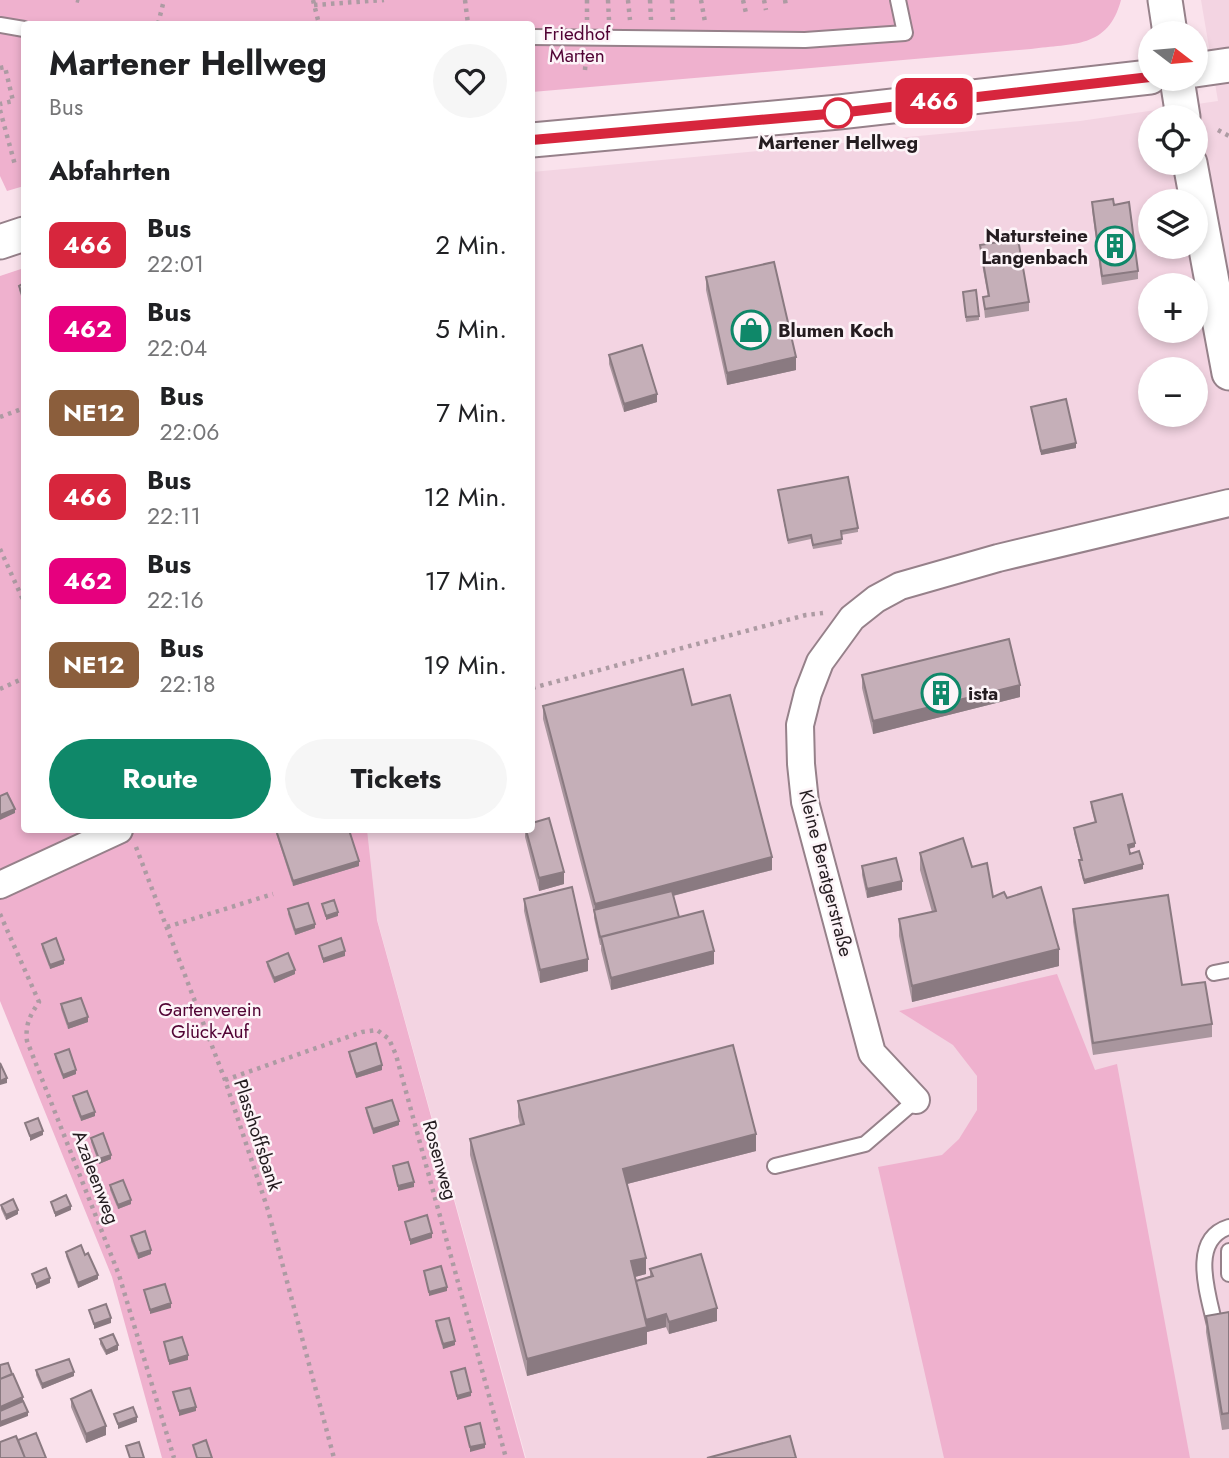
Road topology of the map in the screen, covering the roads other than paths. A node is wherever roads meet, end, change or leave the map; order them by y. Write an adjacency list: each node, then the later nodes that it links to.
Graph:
1 (898, 0): 6 (lane)
2 (1165, 0): 3 (street)
3 (1168, 21)
4 (0, 25): 5 (lane)
5 (21, 28)
6 (535, 37)
7 (1229, 65): 8 (street)
8 (1208, 68)
9 (1138, 78): 10 (street)
10 (535, 140)
11 (1192, 175): 14 (street)
12 (21, 235): 13 (street)
13 (0, 242)
14 (1229, 373)
15 (1229, 503): 18 (street, Kleine Beratgerstraße)
16 (126, 836): 17 (street)
17 (0, 885)
18 (916, 1100): 19 (lane)
19 (775, 1166)
20 (1229, 1227): 23 (lane)
21 (1229, 1251): 22 (lane)
22 (1229, 1274)
23 (1216, 1330)

